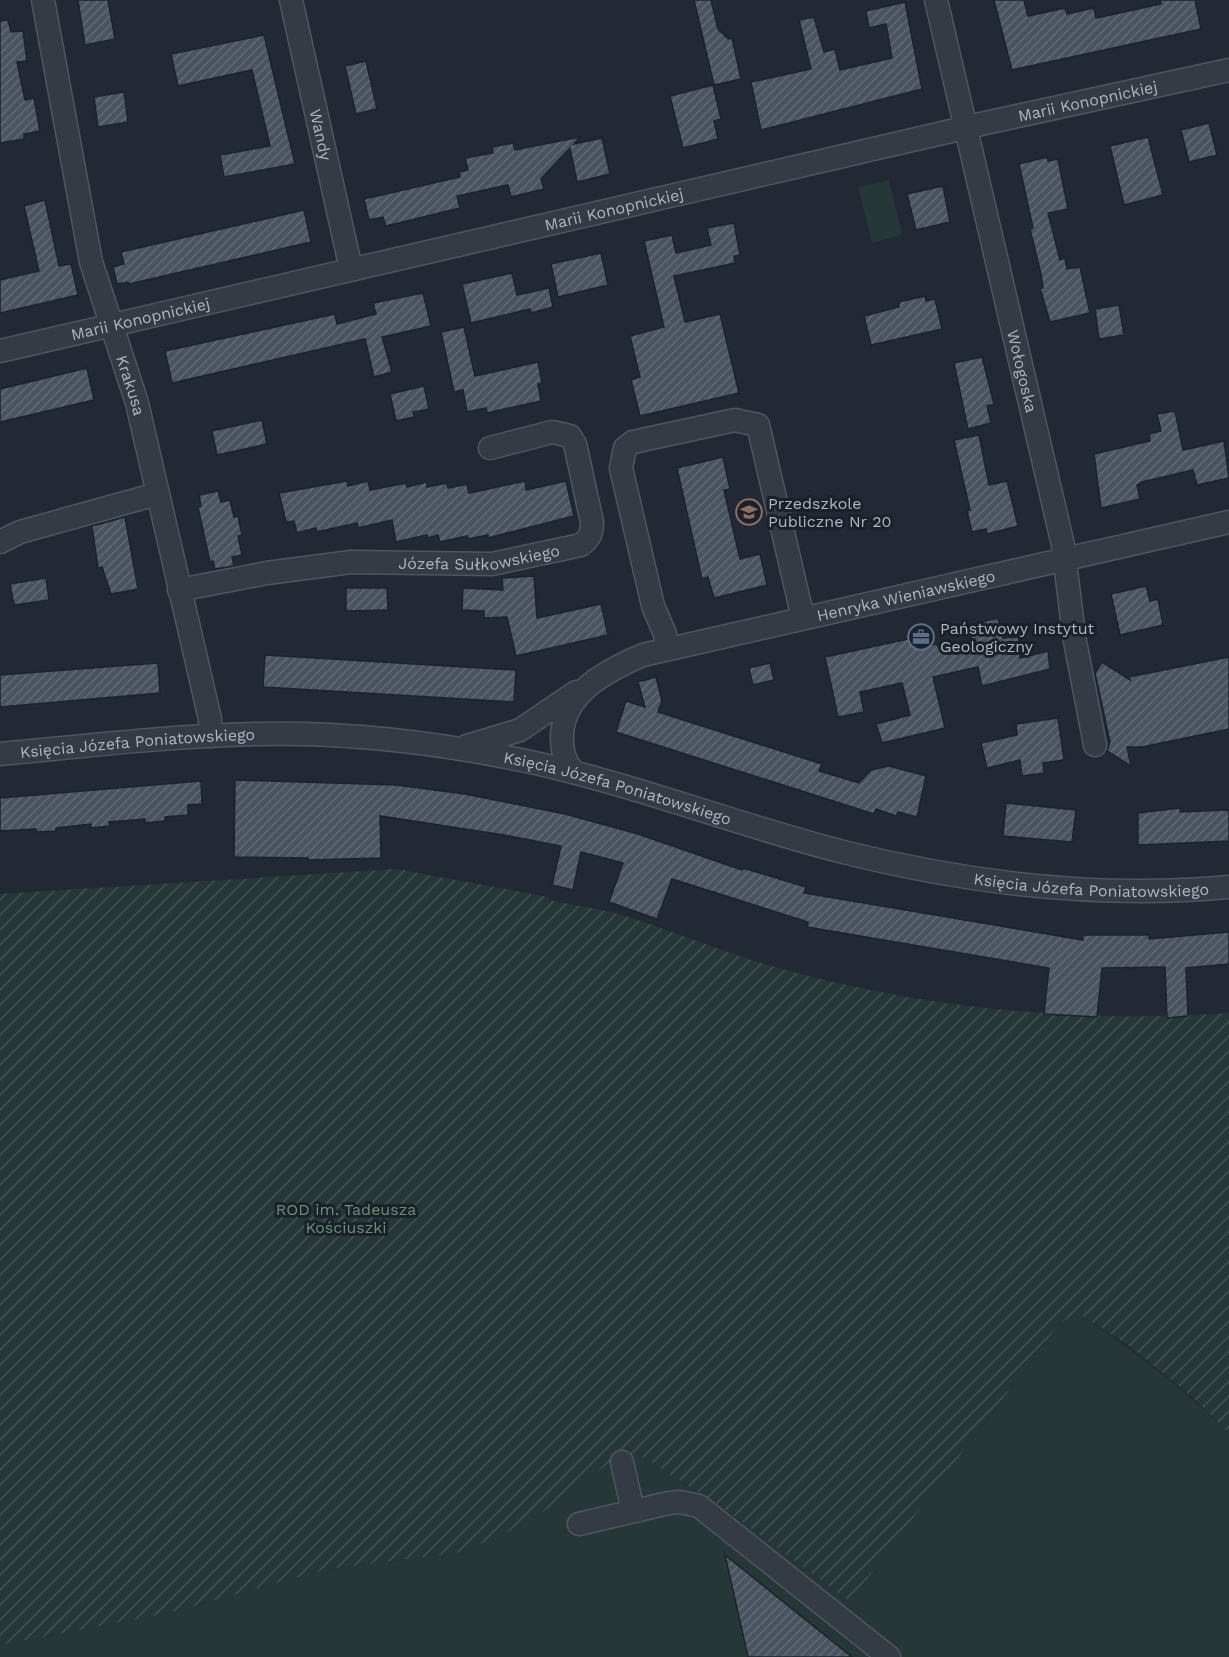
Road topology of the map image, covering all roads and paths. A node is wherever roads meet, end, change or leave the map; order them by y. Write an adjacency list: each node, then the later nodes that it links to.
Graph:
1 (43, 0): 7 (street, Krakusa)
2 (291, 0): 6 (street, Wandy)
3 (936, 0): 5 (street, Wołogoska)
4 (1229, 70): 5 (street, Marii Konopnickiej)
5 (965, 128): 6 (street, Marii Konopnickiej); 13 (street, Wołogoska)
6 (351, 269): 7 (street, Marii Konopnickiej)
7 (112, 325): 8 (street, Marii Konopnickiej); 10 (street, Krakusa)
8 (0, 351)
9 (490, 448): 14 (street, Józefa Sułkowskiego)
10 (157, 494): 12 (street); 14 (street, Krakusa)
11 (1229, 522): 13 (street, Henryka Wieniawskiego)
12 (0, 542)
13 (1065, 560): 15 (street, Henryka Wieniawskiego); 19 (street, Wołogoska)
14 (179, 590): 18 (street, Krakusa)
15 (803, 618): 16 (street, Henryka Wieniawskiego); 16 (street)
16 (667, 648): 17 (street, Henryka Wieniawskiego)
17 (590, 684): 20 (street, Henryka Wieniawskiego); 22 (street, Henryka Wieniawskiego)
18 (211, 736): 20 (street, Księcia Józefa Poniatowskiego); 21 (street, Księcia Józefa Poniatowskiego)
19 (1095, 745)
20 (453, 748): 22 (street, Księcia Józefa Poniatowskiego)
21 (0, 754)
22 (574, 772): 23 (street, Księcia Józefa Poniatowskiego)
23 (1229, 887)
24 (622, 1462): 25 (street)
25 (633, 1511): 26 (street); 27 (street)
26 (579, 1524)
27 (889, 1657)

